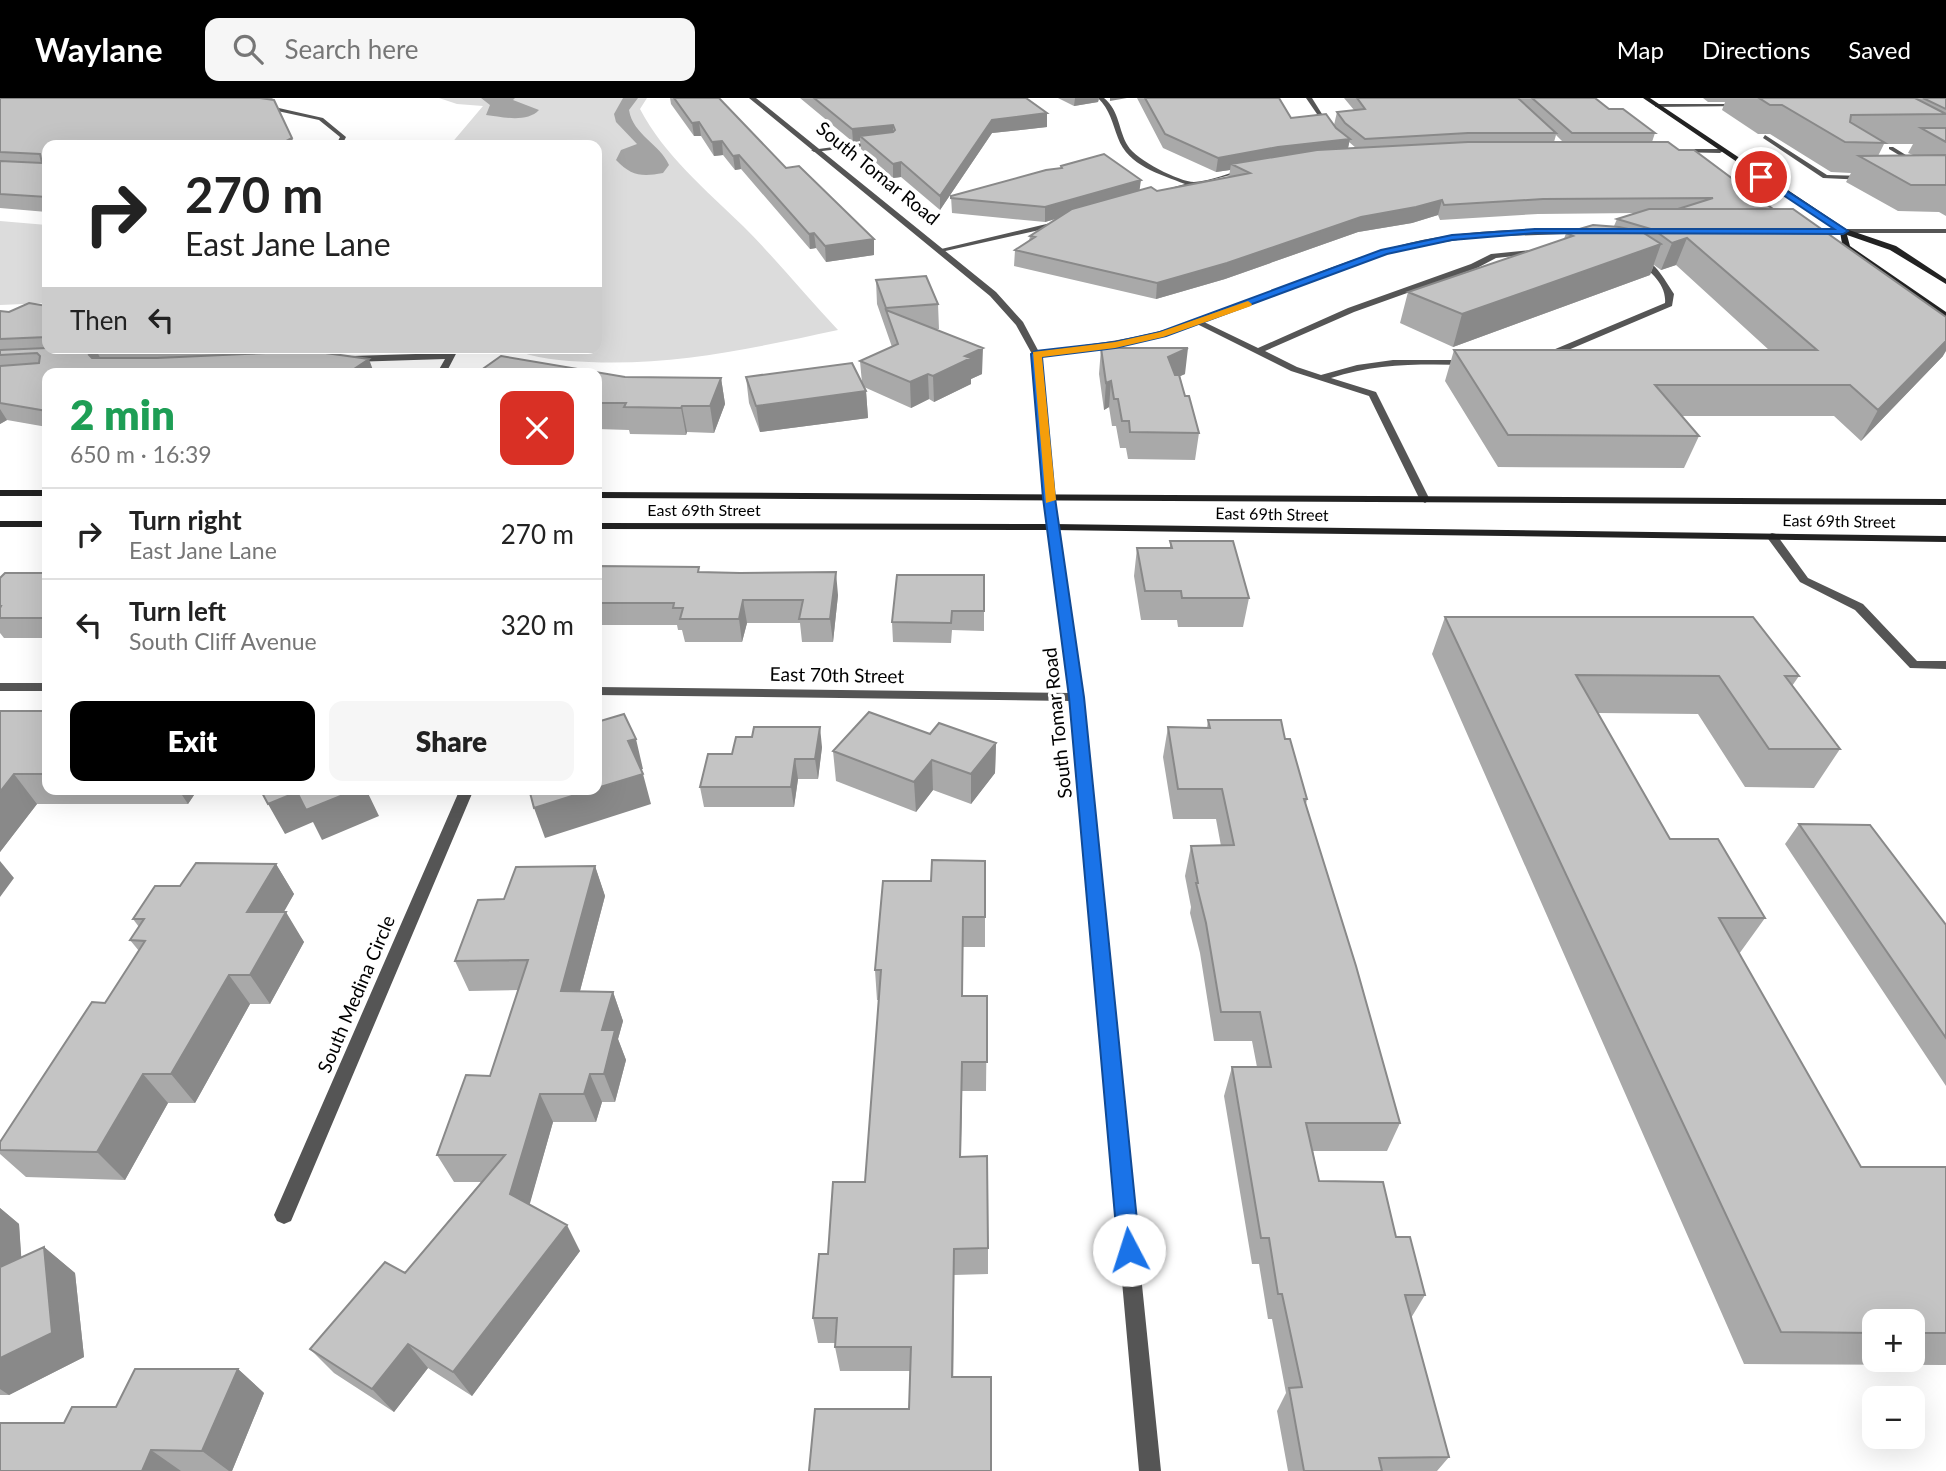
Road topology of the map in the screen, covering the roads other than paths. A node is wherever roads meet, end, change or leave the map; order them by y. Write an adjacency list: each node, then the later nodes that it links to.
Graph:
1 (752, 98): 15 (street, South Tomar Road)
2 (1101, 98): 21 (street)
3 (1309, 98): 9 (street)
4 (1646, 98): 6 (main road)
5 (246, 104): 10 (street)
6 (1657, 106): 7 (street); 17 (main road)
7 (1752, 106)
8 (1766, 137): 20 (street)
9 (1338, 139)
10 (342, 140)
11 (891, 142): 15 (street)
12 (1878, 148): 13 (street)
13 (1891, 148): 14 (street); 19 (street)
14 (1905, 148)
15 (814, 150): 30 (street, South Tomar Road)
16 (1666, 150): 17 (street)
17 (1720, 150): 26 (main road)
18 (1261, 167): 21 (street)
19 (1932, 172)
20 (1875, 178)
21 (1189, 183): 22 (street)
22 (1144, 198)
23 (1071, 220): 30 (street)
24 (1604, 231): 35 (street)
25 (1792, 231): 26 (street)
26 (1843, 231): 27 (street); 33 (main road); 34 (main road)
27 (1932, 231): 28 (street); 29 (street)
28 (1946, 231)
29 (1946, 240)
30 (941, 250): 38 (street, South Tomar Road)
31 (1553, 251): 36 (street)
32 (1629, 255): 39 (street)
33 (1946, 282)
34 (1946, 316)
35 (1199, 323): 36 (street); 38 (street)
36 (1256, 352): 42 (street)
37 (424, 354): 40 (street)
38 (1036, 354): 46 (street, South Tomar Road)
39 (1539, 359)
40 (339, 360)
41 (1486, 362): 42 (street)
42 (1320, 378): 47 (street)
43 (0, 493): 44 (main road)
44 (42, 493)
45 (602, 495): 46 (main road, East 69th Street)
46 (1049, 498): 47 (main road, East 69th Street); 52 (street, South Tomar Road)
47 (1425, 500): 48 (main road, East 69th Street)
48 (1946, 502)
49 (0, 524): 50 (main road)
50 (42, 524)
51 (602, 526): 52 (main road, East 69th Street)
52 (1053, 527): 53 (main road, East 69th Street); 59 (street, South Tomar Road)
53 (1772, 536): 54 (main road, East 69th Street); 55 (street)
54 (1946, 538)
55 (1946, 665)
56 (42, 687): 57 (street)
57 (0, 688)
58 (602, 691): 59 (street, East 70th Street)
59 (1076, 697): 62 (street, South Tomar Road)
60 (464, 795): 61 (street, South Medina Circle)
61 (284, 1215)
62 (1150, 1471)

